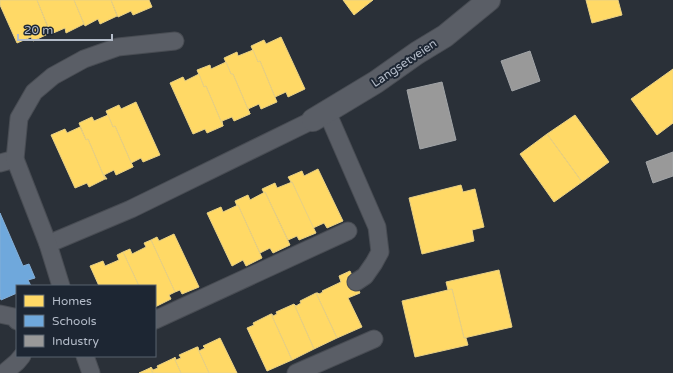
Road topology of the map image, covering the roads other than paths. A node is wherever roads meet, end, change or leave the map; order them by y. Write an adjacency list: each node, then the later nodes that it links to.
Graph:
1 (489, 0): 3 (street, Langsetveien)
2 (175, 41): 4 (lane)
3 (320, 116): 6 (lane); 7 (lane)
4 (7, 161): 6 (lane)
5 (348, 231): 11 (lane)
6 (48, 244): 8 (lane)
7 (356, 282)
8 (61, 285)
9 (0, 314): 10 (lane)
10 (16, 320)
11 (156, 320)
12 (374, 339): 17 (lane)
13 (21, 357): 15 (lane)
14 (85, 357): 16 (lane)
15 (4, 373)
16 (91, 373)
17 (296, 373)

